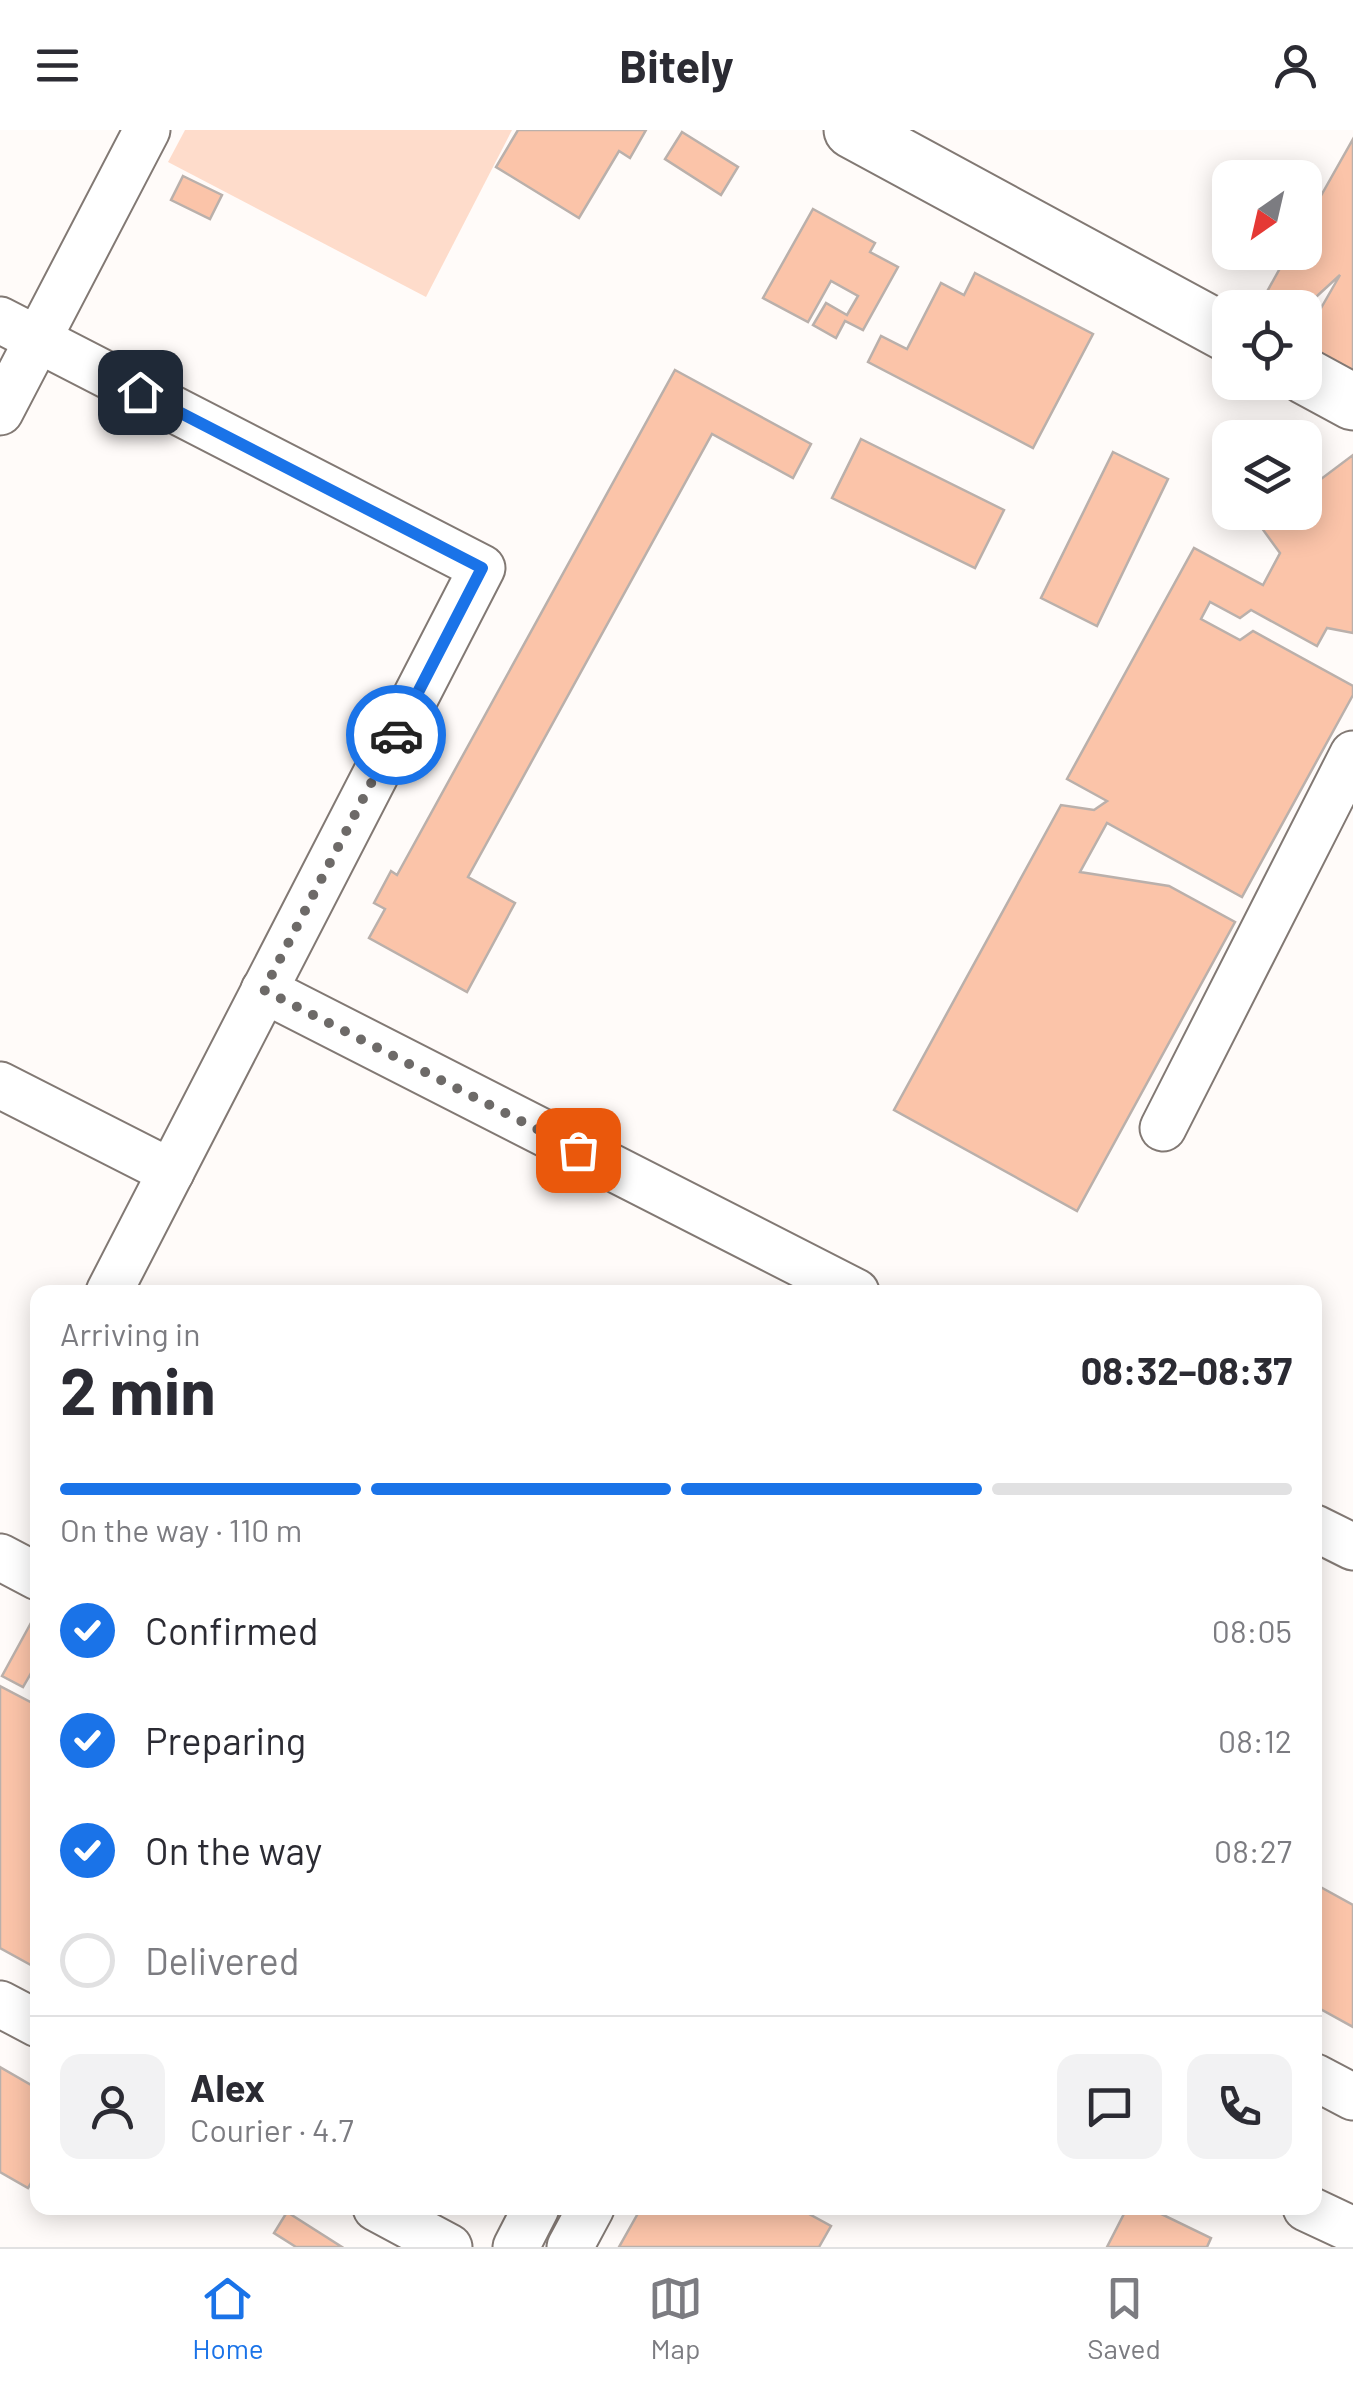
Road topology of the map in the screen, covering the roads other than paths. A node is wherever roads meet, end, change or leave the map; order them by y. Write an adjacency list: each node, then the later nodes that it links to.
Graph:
1 (148, 130): 4 (street)
2 (852, 130): 3 (main road)
3 (1212, 325)
4 (19, 329): 7 (street); 9 (street)
5 (1322, 385): 6 (main road)
6 (1353, 402)
7 (0, 412)
8 (1353, 754): 11 (street)
9 (264, 990): 12 (street); 14 (street)
10 (0, 1085): 12 (street)
11 (1163, 1128)
12 (170, 1172): 13 (street)
13 (112, 1285)
14 (842, 1285)
15 (1322, 1532): 16 (street)
16 (1353, 1548)
17 (0, 2004): 18 (street)
18 (30, 2020)
19 (1322, 2081): 20 (street)
20 (1353, 2097)
21 (389, 2215): 26 (street)
22 (532, 2215): 27 (street)
23 (587, 2215): 28 (street)
24 (1321, 2215): 25 (street)
25 (1353, 2230)
26 (449, 2247)
27 (516, 2247)
28 (570, 2247)

